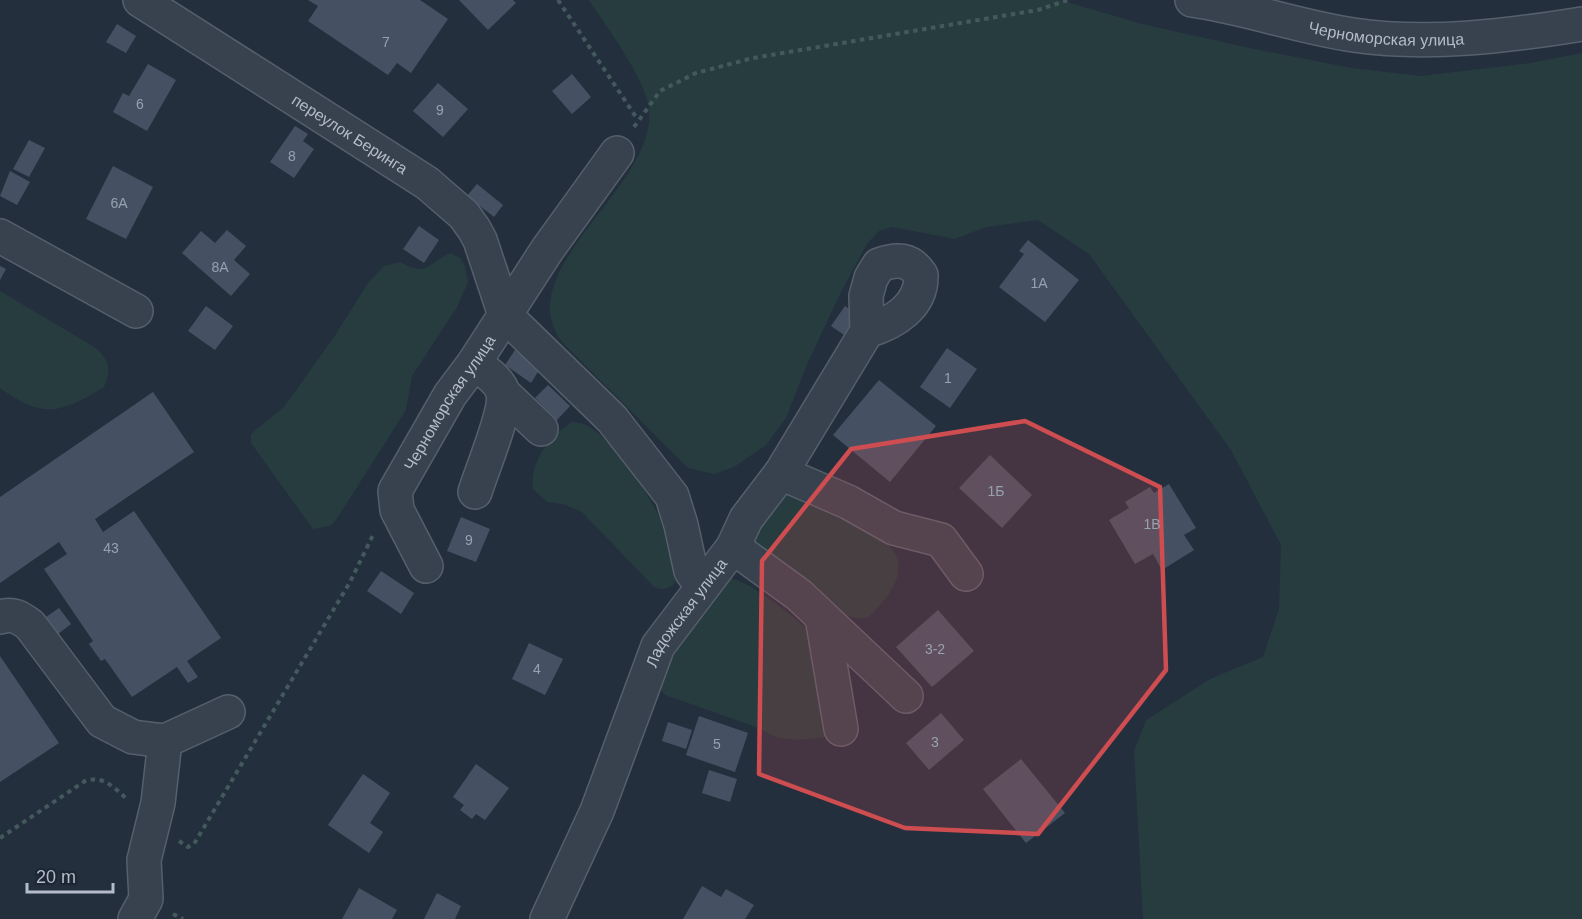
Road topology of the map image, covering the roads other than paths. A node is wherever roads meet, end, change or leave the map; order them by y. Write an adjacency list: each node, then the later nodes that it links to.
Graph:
1 (140, 0): 7 (lane, переулок Беринга)
2 (1192, 0): 3 (lane, Черноморская улица)
3 (1582, 24)
4 (617, 153): 7 (lane, Черноморская улица)
5 (0, 236): 6 (lane)
6 (136, 311)
7 (504, 315): 9 (lane, Черноморская улица); 17 (lane)
8 (867, 331): 12 (lane, Ладожская улица)
9 (474, 363): 10 (lane); 15 (lane, Черноморская улица)
10 (503, 393): 11 (lane); 13 (lane)
11 (541, 429)
12 (781, 473): 14 (lane, Ладожская улица); 16 (lane)
13 (475, 492)
14 (733, 547): 17 (lane, Ладожская улица); 19 (lane)
15 (426, 566)
16 (966, 574)
17 (702, 586): 25 (lane, Ладожская улица)
18 (0, 617): 23 (lane)
19 (822, 617): 20 (lane); 22 (lane)
20 (906, 696)
21 (228, 712): 23 (lane)
22 (841, 729)
23 (165, 741): 24 (lane)
24 (135, 919)
25 (547, 919)

